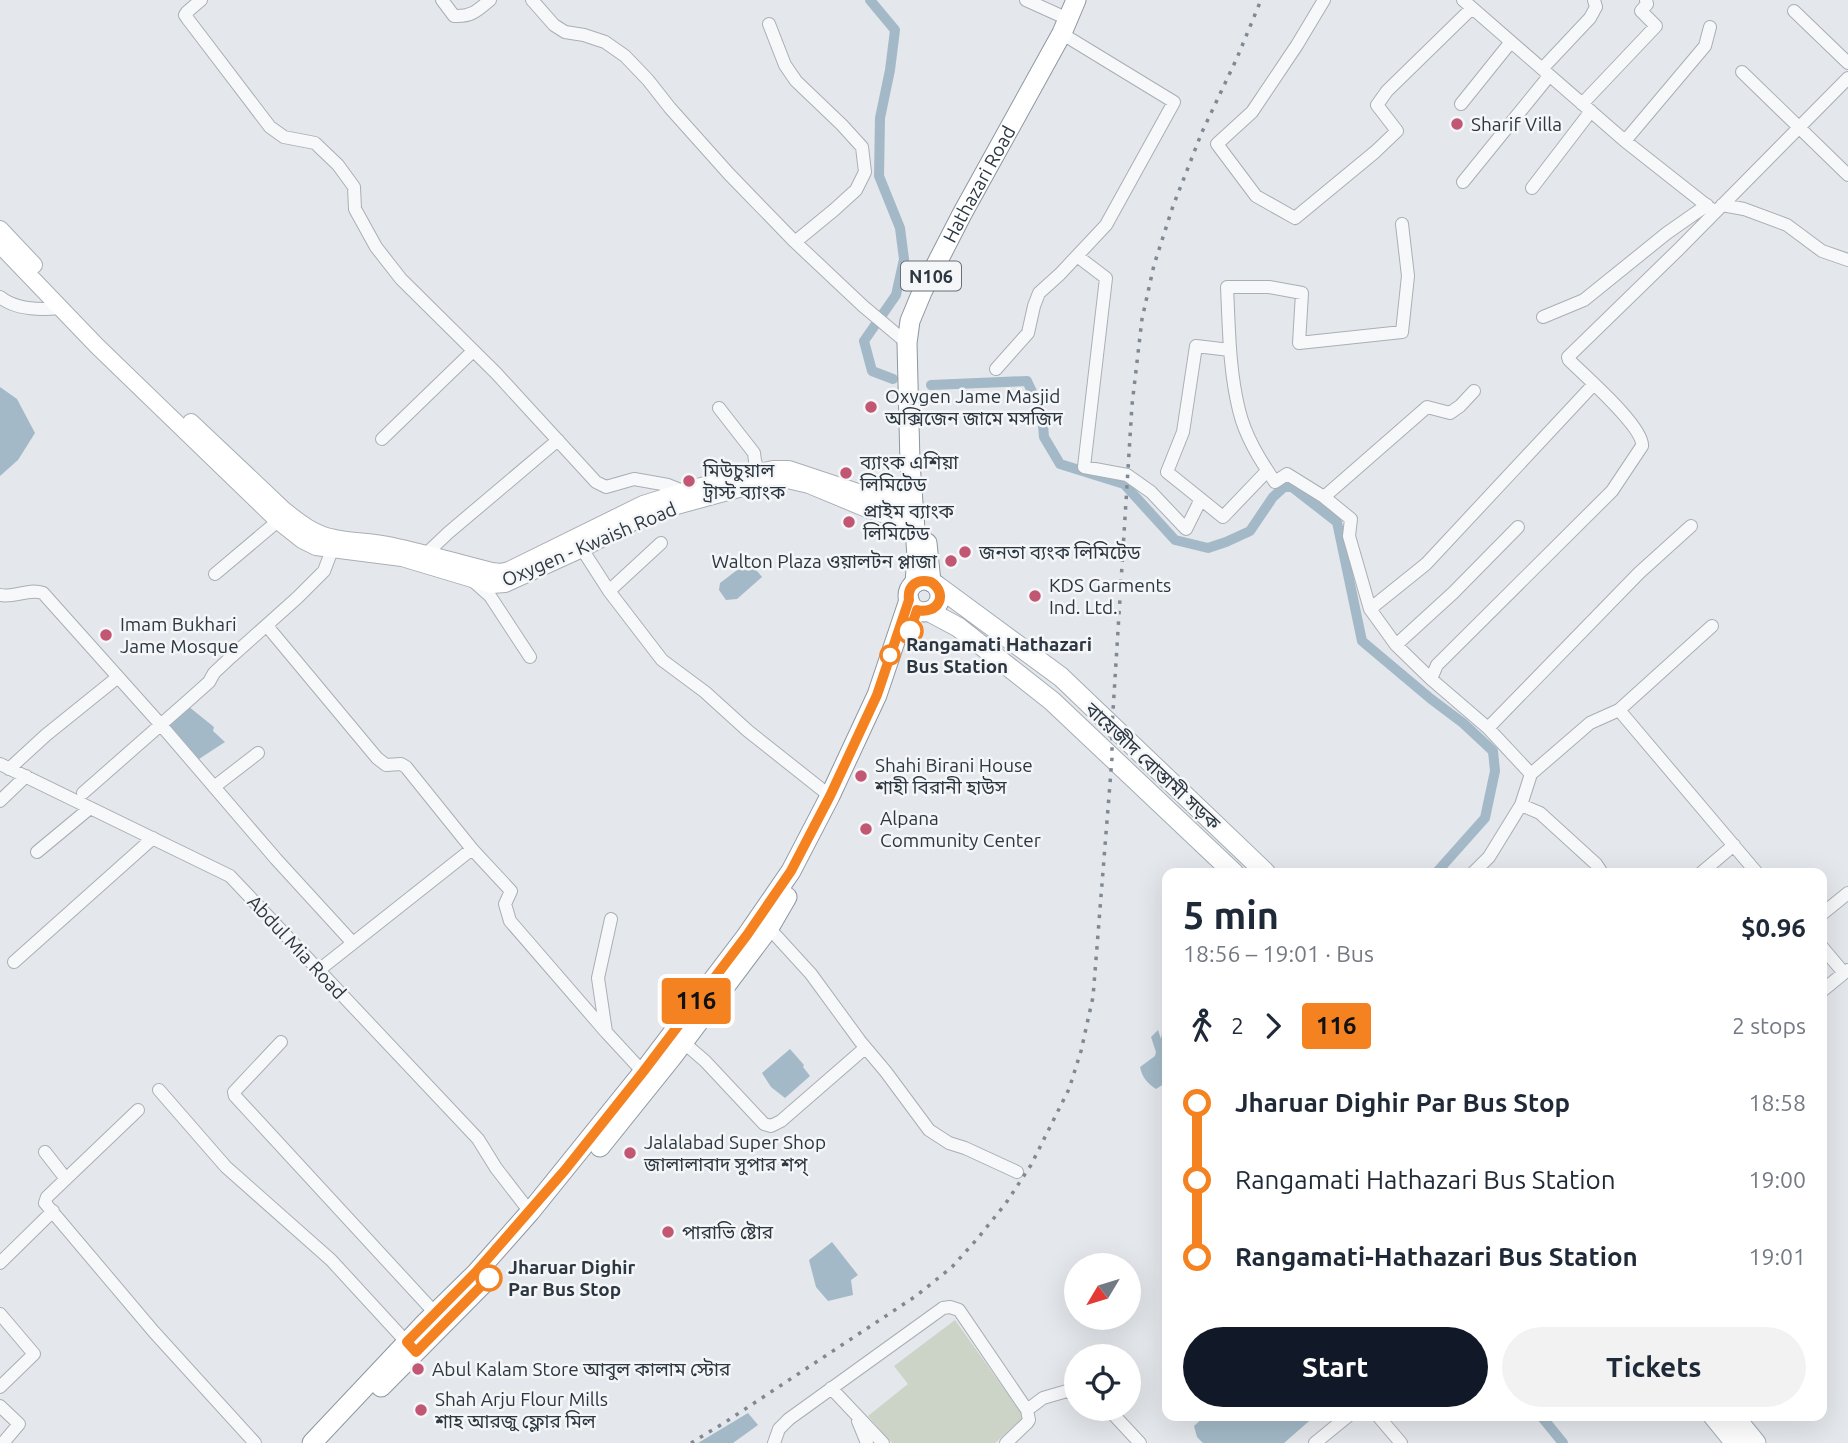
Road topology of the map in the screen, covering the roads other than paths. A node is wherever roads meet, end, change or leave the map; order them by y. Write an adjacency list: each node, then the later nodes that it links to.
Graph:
1 (201, 0): 40 (street)
2 (442, 0): 3 (street)
3 (490, 0)
4 (532, 0): 31 (street)
5 (1026, 0): 15 (street)
6 (1076, 0): 15 (main road, Hathazari Road / N106)
7 (1083, 0): 15 (main road, Hathazari Road / N106)
8 (1324, 0): 11 (street)
9 (1594, 0): 18 (street)
10 (1646, 0): 22 (street)
11 (1467, 4): 16 (street)
12 (1794, 11): 17 (street)
13 (769, 23): 31 (street)
14 (1710, 27): 24 (street)
15 (1069, 28): 33 (street); 38 (main road, Hathazari Road / N106); 65 (main road, Hathazari Road / N106)
16 (1510, 43): 18 (street); 21 (street)
17 (1848, 63)
18 (1546, 72): 22 (street); 26 (street)
19 (1742, 72): 23 (street)
20 (1848, 78): 23 (street)
21 (1461, 104)
22 (1587, 108): 24 (street); 27 (street)
23 (1799, 128): 25 (street); 28 (street)
24 (1625, 141): 28 (street)
25 (1848, 175)
26 (1463, 182)
27 (1532, 188)
28 (1715, 207): 34 (street); 37 (street); 42 (street)
29 (1402, 223): 39 (street)
30 (0, 229): 60 (main road, Oxygen - Kwaish Road)
31 (795, 242): 38 (street)
32 (0, 245): 36 (main road, Oxygen - Kwaish Road)
33 (1077, 256): 41 (street); 52 (street)
34 (1848, 260)
35 (0, 298): 36 (street)
36 (60, 308): 53 (main road, Oxygen - Kwaish Road)
37 (1543, 317)
38 (907, 344): 51 (main road, Hathazari Road / N106)
39 (1230, 350): 47 (street); 52 (street)
40 (473, 351): 45 (street); 46 (street)
41 (996, 369)
42 (1594, 384): 66 (street); 72 (street)
43 (1474, 391): 50 (street)
44 (719, 408): 48 (street)
45 (382, 439)
46 (558, 440): 49 (street); 60 (street)
47 (1267, 471): 50 (street); 52 (street)
48 (759, 472): 49 (main road, Oxygen - Kwaish Road); 51 (main road, Oxygen - Kwaish Road)
49 (683, 491): 60 (main road, Oxygen - Kwaish Road)
50 (1324, 498): 66 (street)
51 (913, 499): 54 (main road, Hathazari Road / N106)
52 (1200, 499)
53 (278, 521): 59 (main road, Oxygen - Kwaish Road); 61 (street)
54 (915, 522): 58 (main road, Oxygen - Kwaish Road); 65 (main road, Hathazari Road / N106)
55 (1691, 526): 75 (street)
56 (1518, 527): 69 (street)
57 (661, 543): 63 (street)
58 (582, 549): 62 (main road, Oxygen - Kwaish Road); 63 (street)
59 (332, 550): 62 (main road, Oxygen - Kwaish Road); 67 (street)
60 (427, 553)
61 (215, 574)
62 (469, 578): 70 (street)
63 (609, 591): 82 (street)
64 (0, 595): 71 (street)
65 (923, 595): 82 (main road, N106); 90 (main road, বায়েজীদ বোস্তামী সড়ক); 91 (main road, বায়েজীদ বোস্তামী সড়ক); 99 (main road, N106)
66 (1370, 609): 69 (street)
67 (267, 626): 74 (street); 88 (street)
68 (1712, 626): 73 (street)
69 (1396, 645): 72 (street)
70 (530, 657)
71 (118, 677): 74 (street); 77 (street)
72 (1431, 679): 75 (street)
73 (1619, 710): 78 (street); 87 (street)
74 (161, 725): 80 (street); 81 (street)
75 (1488, 728): 78 (street)
76 (258, 753): 80 (street)
77 (5, 766): 79 (street, Abdul Mia Road)
78 (1531, 774): 84 (street)
79 (26, 776): 83 (street); 85 (street, Abdul Mia Road)
80 (214, 787): 100 (street)
81 (83, 793)
82 (830, 796): 110 (main road, N106)
83 (0, 801)
84 (1521, 805): 92 (street); 93 (street)
85 (90, 808): 86 (street, Abdul Mia Road); 89 (street)
86 (153, 838): 102 (street); 103 (street, Abdul Mia Road)
87 (1734, 845): 94 (street); 95 (street)
88 (472, 849): 100 (street); 106 (street)
89 (37, 852)
90 (1229, 868)
91 (1261, 868)
92 (1478, 868)
93 (1599, 868)
94 (1708, 868)
95 (1753, 868)
96 (1848, 893): 97 (street)
97 (1827, 910)
98 (611, 919): 106 (street)
99 (769, 928): 108 (main road, N106); 109 (street)
100 (352, 942): 103 (street)
101 (1827, 952): 104 (street)
102 (14, 961)
103 (319, 970): 117 (street, Abdul Mia Road)
104 (1846, 972): 105 (street)
105 (1827, 987)
106 (606, 1032): 110 (street)
107 (281, 1042): 119 (street)
108 (684, 1042): 109 (street); 121 (main road, N106)
109 (866, 1048): 114 (street)
110 (643, 1072): 117 (main road, N106)
111 (159, 1090): 121 (street)
112 (138, 1110): 115 (street)
113 (45, 1152): 115 (street)
114 (1017, 1172)
115 (66, 1179): 116 (street)
116 (53, 1211): 118 (street); 134 (street)
117 (530, 1212): 119 (main road, N106)
118 (0, 1262)
119 (435, 1313): 121 (main road, N106)
120 (0, 1314): 122 (street)
121 (412, 1347): 135 (main road, N106); 136 (main road, N106)
122 (0, 1387)
123 (831, 1388): 126 (street); 127 (street); 137 (street)
124 (1064, 1392): 126 (street)
125 (0, 1406): 133 (street)
126 (1027, 1410): 140 (street)
127 (855, 1413): 138 (street); 139 (street)
128 (1120, 1421): 141 (street)
129 (1342, 1421): 142 (street)
130 (1382, 1421): 143 (street)
131 (1717, 1421): 144 (main road)
132 (1738, 1421): 145 (main road)
133 (3, 1443)
134 (255, 1443)
135 (312, 1443)
136 (326, 1443)
137 (774, 1443)
138 (867, 1443)
139 (883, 1443)
140 (1006, 1443)
141 (1140, 1443)
142 (1315, 1443)
143 (1401, 1443)
144 (1735, 1443)
145 (1756, 1443)

